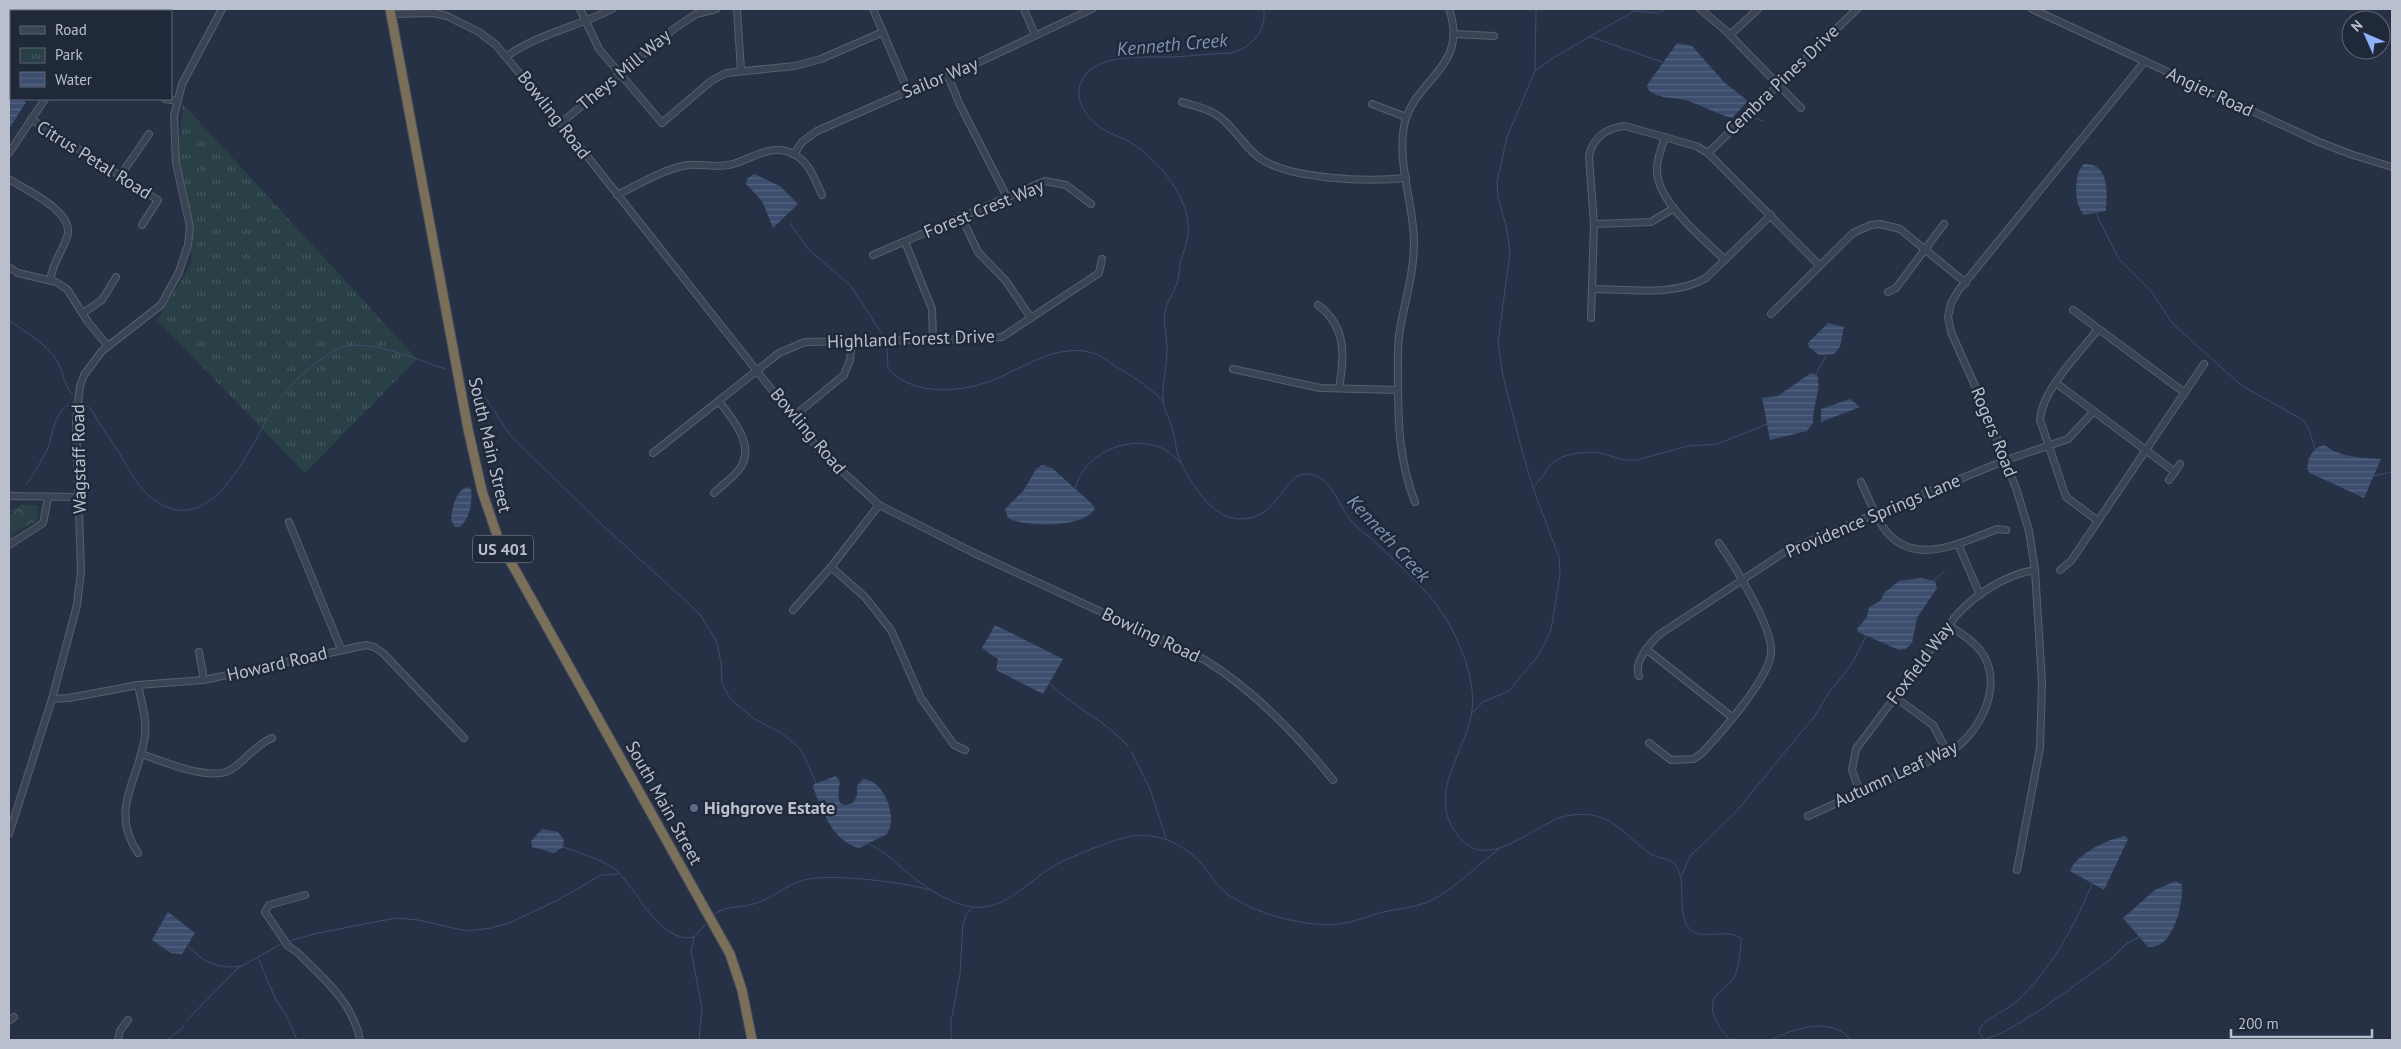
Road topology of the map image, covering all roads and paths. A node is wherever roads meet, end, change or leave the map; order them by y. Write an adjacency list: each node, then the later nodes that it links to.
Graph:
1 (222, 9): 30 (street, Wagstaff Road)
2 (580, 9): 15 (street)
3 (612, 9): 15 (street)
4 (716, 9): 24 (street, Theys Mill Way)
5 (737, 9): 23 (street)
6 (872, 9): 16 (street)
7 (1024, 9): 18 (street)
8 (1092, 9): 18 (street, Sailor Way)
9 (1449, 9): 17 (street)
10 (1700, 9): 19 (street)
11 (1758, 9): 19 (street)
12 (1857, 9): 26 (street, Cembra Pines Drive)
13 (2032, 9): 22 (street, Angier Road)
14 (391, 11): 21 (street, Bowling Road); 141 (highway, South Main Street / US 401)
15 (586, 22): 21 (street); 24 (street)
16 (882, 32): 23 (street); 27 (street)
17 (1454, 34): 20 (street); 34 (street)
18 (1035, 35): 25 (street, Sailor Way)
19 (1730, 35): 26 (street)
20 (1494, 36)
21 (507, 56): 36 (street, Bowling Road)
22 (2145, 61): 42 (street, Angier Road); 65 (street, Rogers Road)
23 (741, 71): 24 (street)
24 (620, 74): 36 (street, Theys Mill Way)
25 (948, 76): 27 (street, Sailor Way); 48 (street)
26 (1778, 85): 33 (street); 39 (street, Cembra Pines Drive)
27 (908, 91): 41 (street, Sailor Way)
28 (44, 100): 35 (street)
29 (171, 100): 30 (street)
30 (177, 101): 77 (street, Wagstaff Road)
31 (1182, 102): 44 (street)
32 (1372, 104): 34 (street)
33 (1801, 108)
34 (1406, 117): 44 (street)
35 (31, 120): 40 (street); 43 (street, Citrus Petal Road)
36 (561, 123): 46 (street, Bowling Road)
37 (148, 134): 43 (street)
38 (1665, 137): 39 (street); 50 (street); 53 (street)
39 (1708, 152): 51 (street)
40 (9, 153)
41 (794, 154): 46 (street); 47 (street)
42 (2392, 167)
43 (120, 176): 55 (street, Citrus Petal Road)
44 (1406, 178): 83 (street)
45 (9, 179): 64 (street)
46 (617, 195): 80 (street, Bowling Road)
47 (822, 195)
48 (1007, 197): 49 (street, Forest Crest Way); 52 (street, Forest Crest Way)
49 (1091, 204)
50 (1674, 208): 53 (street); 60 (street)
51 (1772, 215): 60 (street); 61 (street)
52 (961, 216): 56 (street, Forest Crest Way); 72 (street)
53 (1594, 224): 66 (street)
54 (1944, 224): 57 (street)
55 (142, 225)
56 (905, 242): 58 (street, Forest Crest Way); 75 (street)
57 (1924, 248): 61 (street); 65 (street); 67 (street)
58 (873, 256)
59 (1102, 259): 72 (street, Highland Forest Drive)
60 (1725, 260): 66 (street)
61 (1819, 265): 71 (street)
62 (9, 267): 64 (street)
63 (116, 277): 70 (street)
64 (50, 280): 70 (street)
65 (1966, 283): 91 (street, Rogers Road)
66 (1592, 289): 73 (street)
67 (1888, 292)
68 (1318, 305): 82 (street)
69 (2073, 310): 74 (street)
70 (83, 313): 77 (street)
71 (1771, 314)
72 (1031, 318): 75 (street, Highland Forest Drive)
73 (1591, 318)
74 (2098, 329): 81 (street); 84 (street)
75 (933, 340): 76 (street, Highland Forest Drive)
76 (852, 343): 80 (street, Highland Forest Drive); 87 (street)
77 (108, 346): 98 (street, Wagstaff Road)
78 (2204, 364): 84 (street)
79 (1233, 369): 82 (street)
80 (757, 371): 85 (street, Highland Forest Drive); 87 (street, Bowling Road)
81 (2056, 383): 86 (street); 88 (street)
82 (1339, 388): 83 (street)
83 (1398, 390): 100 (street)
84 (2185, 394): 89 (street)
85 (719, 401): 90 (street, Highland Forest Drive); 96 (street)
86 (2093, 412): 88 (street, Providence Springs Lane); 89 (street)
87 (793, 417): 101 (street, Bowling Road)
88 (2048, 446): 91 (street, Providence Springs Lane); 103 (street)
89 (2146, 451): 93 (street); 103 (street)
90 (652, 453)
91 (2006, 460): 102 (street, Providence Springs Lane); 110 (street, Rogers Road)
92 (2180, 464): 93 (street)
93 (2175, 472): 94 (street)
94 (2169, 480)
95 (1862, 482): 102 (street)
96 (714, 493)
97 (9, 496): 99 (street)
98 (79, 497): 99 (street); 123 (street, Wagstaff Road)
99 (48, 498): 108 (street)
100 (1415, 502)
101 (879, 505): 109 (street); 131 (street, Bowling Road)
102 (1875, 514): 107 (street); 112 (street, Providence Springs Lane)
103 (2098, 521): 111 (street)
104 (289, 522): 116 (street)
105 (2006, 530): 107 (street)
106 (1719, 543): 112 (street)
107 (1958, 544): 113 (street)
108 (9, 545)
109 (831, 567): 114 (street); 128 (street)
110 (2034, 570): 113 (street, Foxfield Way); 136 (street, Rogers Road)
111 (2060, 570)
112 (1743, 579): 117 (street, Providence Springs Lane); 124 (street)
113 (1980, 595): 115 (street, Foxfield Way)
114 (793, 610)
115 (1949, 625): 122 (street, Foxfield Way); 129 (street, Autumn Leaf Way)
116 (341, 649): 120 (street, Howard Road); 126 (street, Howard Road)
117 (1646, 649): 119 (street, Providence Springs Lane); 124 (street)
118 (199, 652): 120 (street)
119 (1638, 676)
120 (204, 680): 121 (street, Howard Road)
121 (138, 685): 123 (street, Howard Road); 130 (street)
122 (1895, 697): 129 (street); 132 (street, Foxfield Way)
123 (52, 699): 134 (street, Wagstaff Road)
124 (1732, 717): 127 (street)
125 (272, 738): 130 (street)
126 (464, 738)
127 (1649, 743)
128 (965, 750)
129 (1948, 753): 132 (street, Autumn Leaf Way)
130 (141, 754): 135 (street)
131 (1333, 780)
132 (1860, 792): 133 (street, Autumn Leaf Way)
133 (1808, 816)
134 (9, 834)
135 (138, 852)
136 (2017, 870)
137 (305, 895): 140 (street)
138 (128, 1020): 139 (street)
139 (118, 1040)
140 (360, 1040)
141 (752, 1040)

